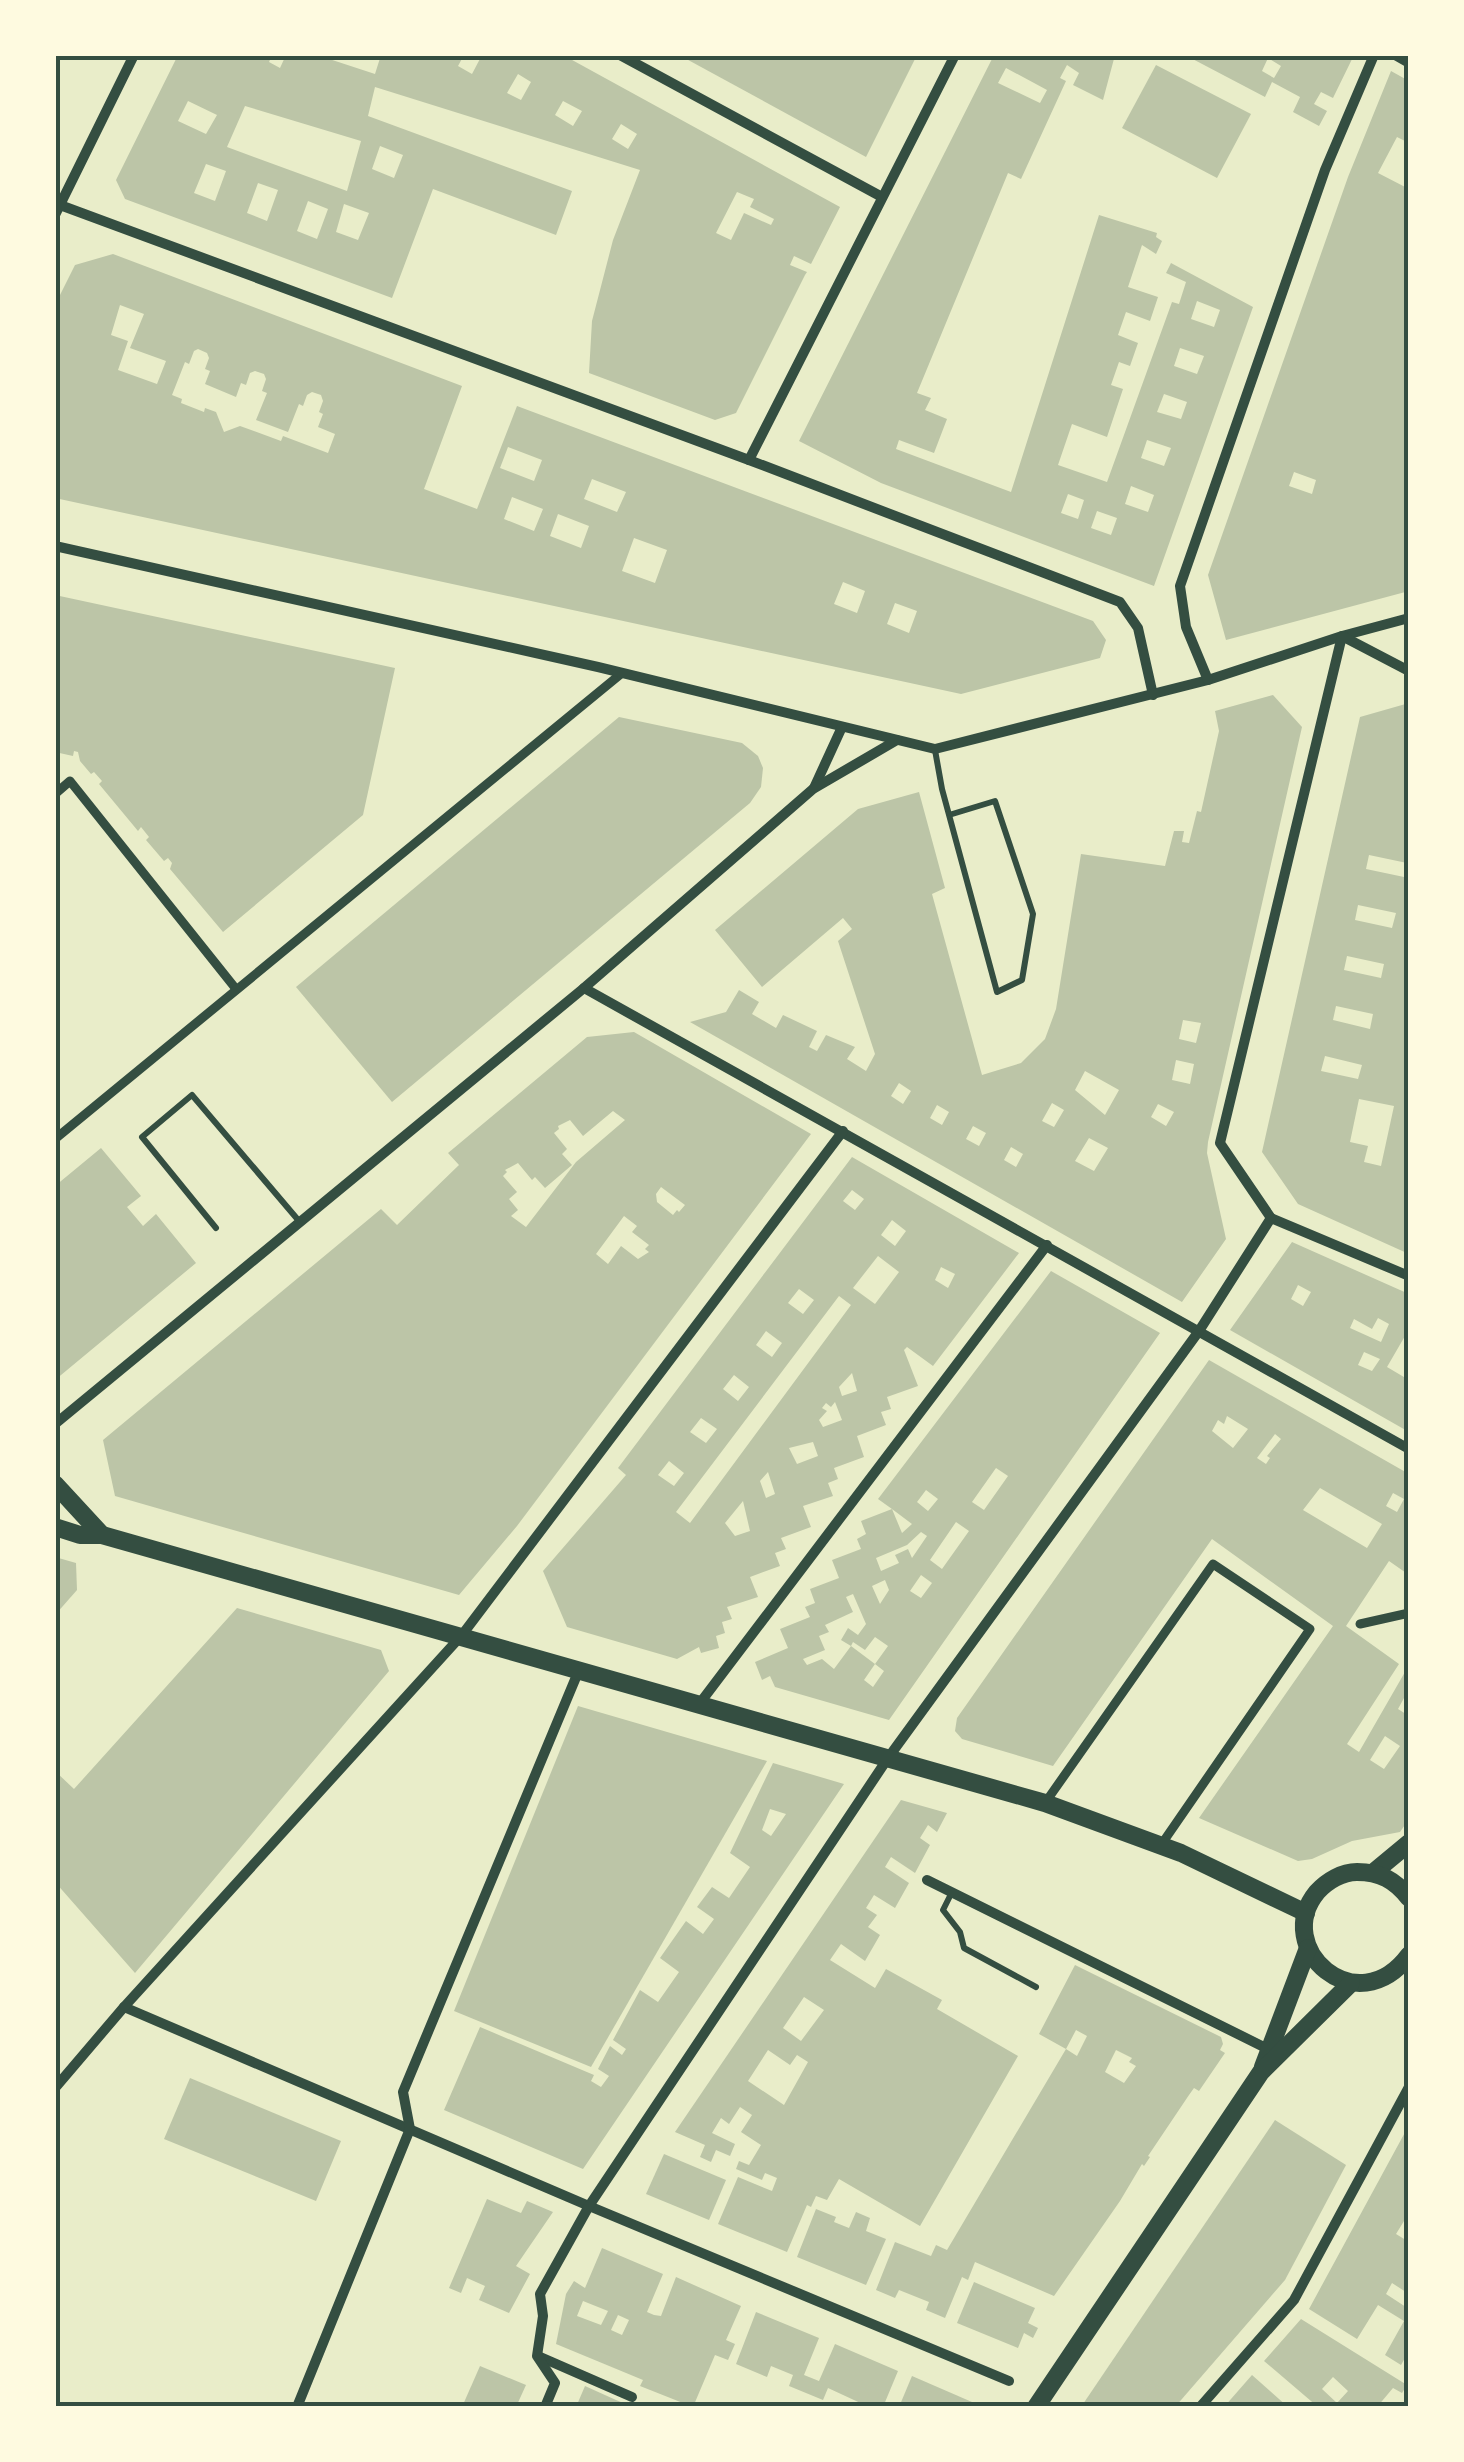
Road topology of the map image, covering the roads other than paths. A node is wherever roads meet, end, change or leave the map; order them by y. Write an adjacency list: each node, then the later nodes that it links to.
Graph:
1 (134, 55): 8 (street)
2 (620, 55): 7 (street)
3 (955, 55): 7 (street)
4 (1374, 55): 15 (street)
5 (1395, 55): 6 (street)
6 (1409, 63)
7 (882, 197): 9 (street)
8 (57, 210): 9 (street)
9 (749, 460): 16 (street)
10 (55, 546): 14 (street)
11 (1409, 618): 12 (street)
12 (1342, 636): 13 (street); 15 (street); 27 (street)
13 (1409, 670)
14 (622, 673): 17 (street); 24 (street)
15 (1208, 680): 16 (street)
16 (1153, 695): 19 (street)
17 (842, 728): 18 (street); 20 (street)
18 (896, 740): 19 (street); 20 (street)
19 (935, 749): 22 (lane)
20 (813, 789): 23 (street)
21 (55, 794): 24 (street)
22 (949, 815): 22 (lane)
23 (584, 988): 25 (street); 28 (street)
24 (236, 989): 26 (street)
25 (843, 1131): 30 (street); 40 (street)
26 (55, 1139)
27 (1271, 1218): 31 (street); 32 (street)
28 (300, 1222): 29 (lane); 33 (street)
29 (216, 1228)
30 (1047, 1246): 32 (street); 42 (street)
31 (1409, 1276)
32 (1199, 1330): 34 (street); 43 (street)
33 (55, 1424)
34 (1409, 1449)
35 (55, 1484): 37 (street)
36 (55, 1527): 37 (street)
37 (102, 1535): 40 (street)
38 (1409, 1613): 39 (street)
39 (1360, 1624)
40 (462, 1635): 41 (street); 56 (street)
41 (580, 1668): 42 (street); 61 (street)
42 (700, 1703): 43 (street)
43 (888, 1758): 44 (street); 62 (street)
44 (1044, 1802): 46 (street); 46 (street)
45 (1409, 1844): 47 (street)
46 (1161, 1845): 51 (street)
47 (1374, 1872): 50 (street); 51 (street)
48 (927, 1880): 49 (street)
49 (952, 1892): 55 (lane); 57 (street)
50 (1409, 1898)
51 (1306, 1913): 52 (street)
52 (1308, 1948): 54 (street); 57 (street)
53 (1409, 1955): 54 (street)
54 (1350, 1983): 58 (street)
55 (1036, 1987)
56 (124, 2006): 60 (street); 61 (street)
57 (1270, 2050): 58 (street)
58 (1261, 2072): 68 (street)
59 (1409, 2087): 69 (street)
60 (55, 2088)
61 (410, 2129): 62 (street); 66 (street)
62 (589, 2206): 63 (street); 64 (street)
63 (538, 2356): 65 (street); 67 (street)
64 (1010, 2380)
65 (632, 2397)
66 (296, 2407)
67 (545, 2407)
68 (1036, 2407)
69 (1200, 2407)

